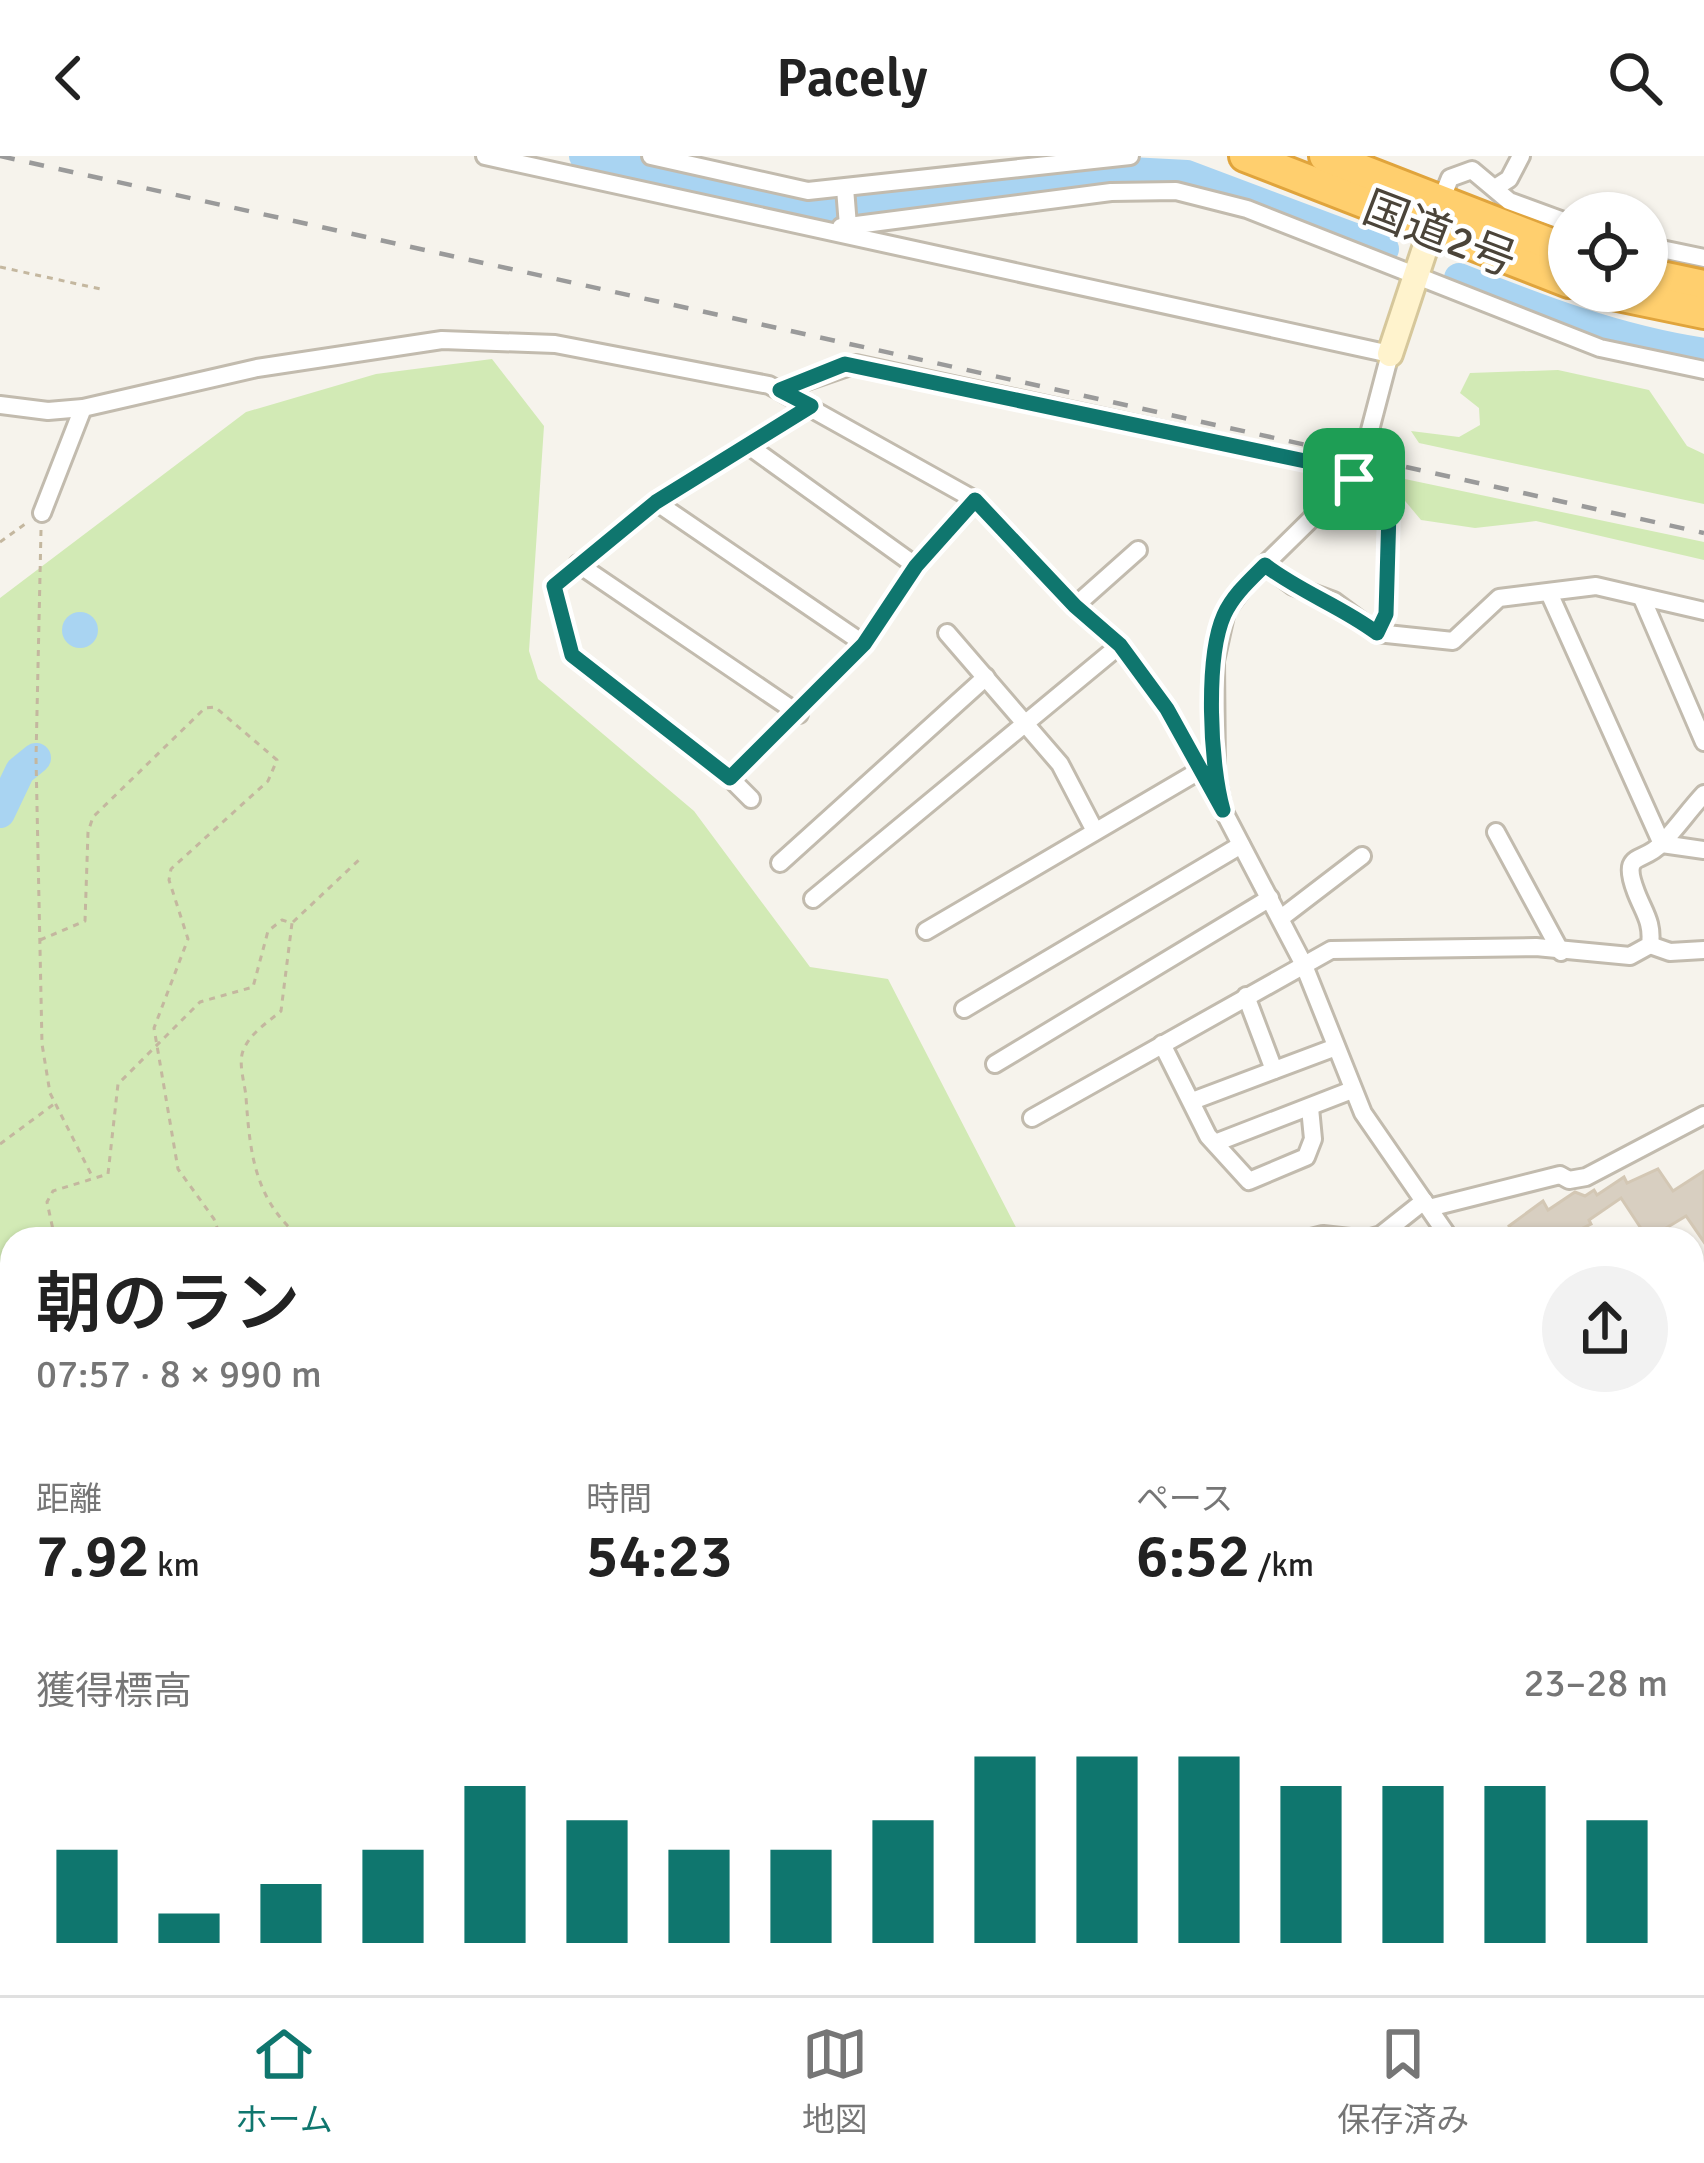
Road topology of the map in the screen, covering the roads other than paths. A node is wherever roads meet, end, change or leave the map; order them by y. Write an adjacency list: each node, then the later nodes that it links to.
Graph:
1 (485, 156): 13 (street)
2 (652, 156): 8 (street)
3 (1130, 156): 7 (street)
4 (1245, 156): 11 (highway, 国道2号)
5 (1325, 156): 11 (highway, 国道2号)
6 (1521, 156): 9 (street)
7 (1083, 158): 8 (street)
8 (844, 188): 12 (street)
9 (1496, 188): 10 (street); 11 (street)
10 (1548, 215)
11 (1436, 218): 14 (highway, 国道2号); 17 (highway, 国道2号); 19 (street)
12 (848, 226): 13 (street); 19 (street)
13 (829, 229): 23 (street)
14 (1548, 245)
15 (1668, 250): 16 (street)
16 (1704, 258)
17 (1548, 272)
18 (1668, 278): 20 (highway)
19 (1416, 280): 23 (street); 24 (street)
20 (1704, 286)
21 (1668, 306): 22 (highway)
22 (1704, 313)
23 (1390, 354): 30 (street)
24 (1704, 370)
25 (780, 390): 27 (street); 28 (street); 30 (street)
26 (0, 405): 28 (street)
27 (811, 406): 29 (street); 31 (street)
28 (83, 408): 33 (street)
29 (749, 446): 32 (street); 37 (street)
30 (1354, 479): 36 (street)
31 (975, 500): 37 (street); 40 (street)
32 (656, 502): 35 (street); 43 (street)
33 (42, 513)
34 (1138, 550): 40 (street)
35 (578, 564): 46 (street); 50 (street)
36 (1265, 565): 38 (street); 49 (street)
37 (916, 566): 43 (street)
38 (1550, 595): 39 (street); 56 (street)
39 (1642, 598): 41 (street); 48 (street)
40 (1075, 606): 44 (street)
41 (1704, 611)
42 (947, 633): 45 (street)
43 (864, 644): 46 (street)
44 (1120, 645): 47 (street); 49 (street)
45 (986, 676): 47 (street); 59 (street)
46 (799, 714): 50 (street)
47 (1030, 724): 53 (street); 61 (street)
48 (1704, 742)
49 (1209, 765): 53 (street); 55 (street)
50 (730, 778): 52 (street)
51 (1704, 794): 56 (street)
52 (752, 799)
53 (1095, 831): 63 (street)
54 (1496, 832): 66 (street)
55 (1240, 844): 60 (street); 69 (street)
56 (1662, 844): 57 (street); 64 (street)
57 (1704, 850)
58 (1362, 856): 62 (street)
59 (780, 863)
60 (1270, 898): 62 (street); 72 (street)
61 (813, 899)
62 (1281, 918): 67 (street)
63 (926, 931)
64 (1650, 945): 65 (street); 66 (street)
65 (1704, 950)
66 (1561, 952): 67 (street)
67 (1303, 963): 68 (street); 71 (street)
68 (1246, 996): 70 (street); 73 (street)
69 (964, 1009)
70 (1162, 1044): 75 (street); 78 (street)
71 (1336, 1047): 73 (street); 74 (street)
72 (995, 1064)
73 (1274, 1070): 75 (street)
74 (1352, 1090): 76 (street); 80 (street)
75 (1195, 1100): 79 (street)
76 (1310, 1108): 79 (street); 79 (street)
77 (1704, 1115): 80 (street)
78 (1032, 1118)
79 (1215, 1143)
80 (1426, 1204): 81 (street); 82 (street)
81 (1383, 1227)
82 (1442, 1227)

